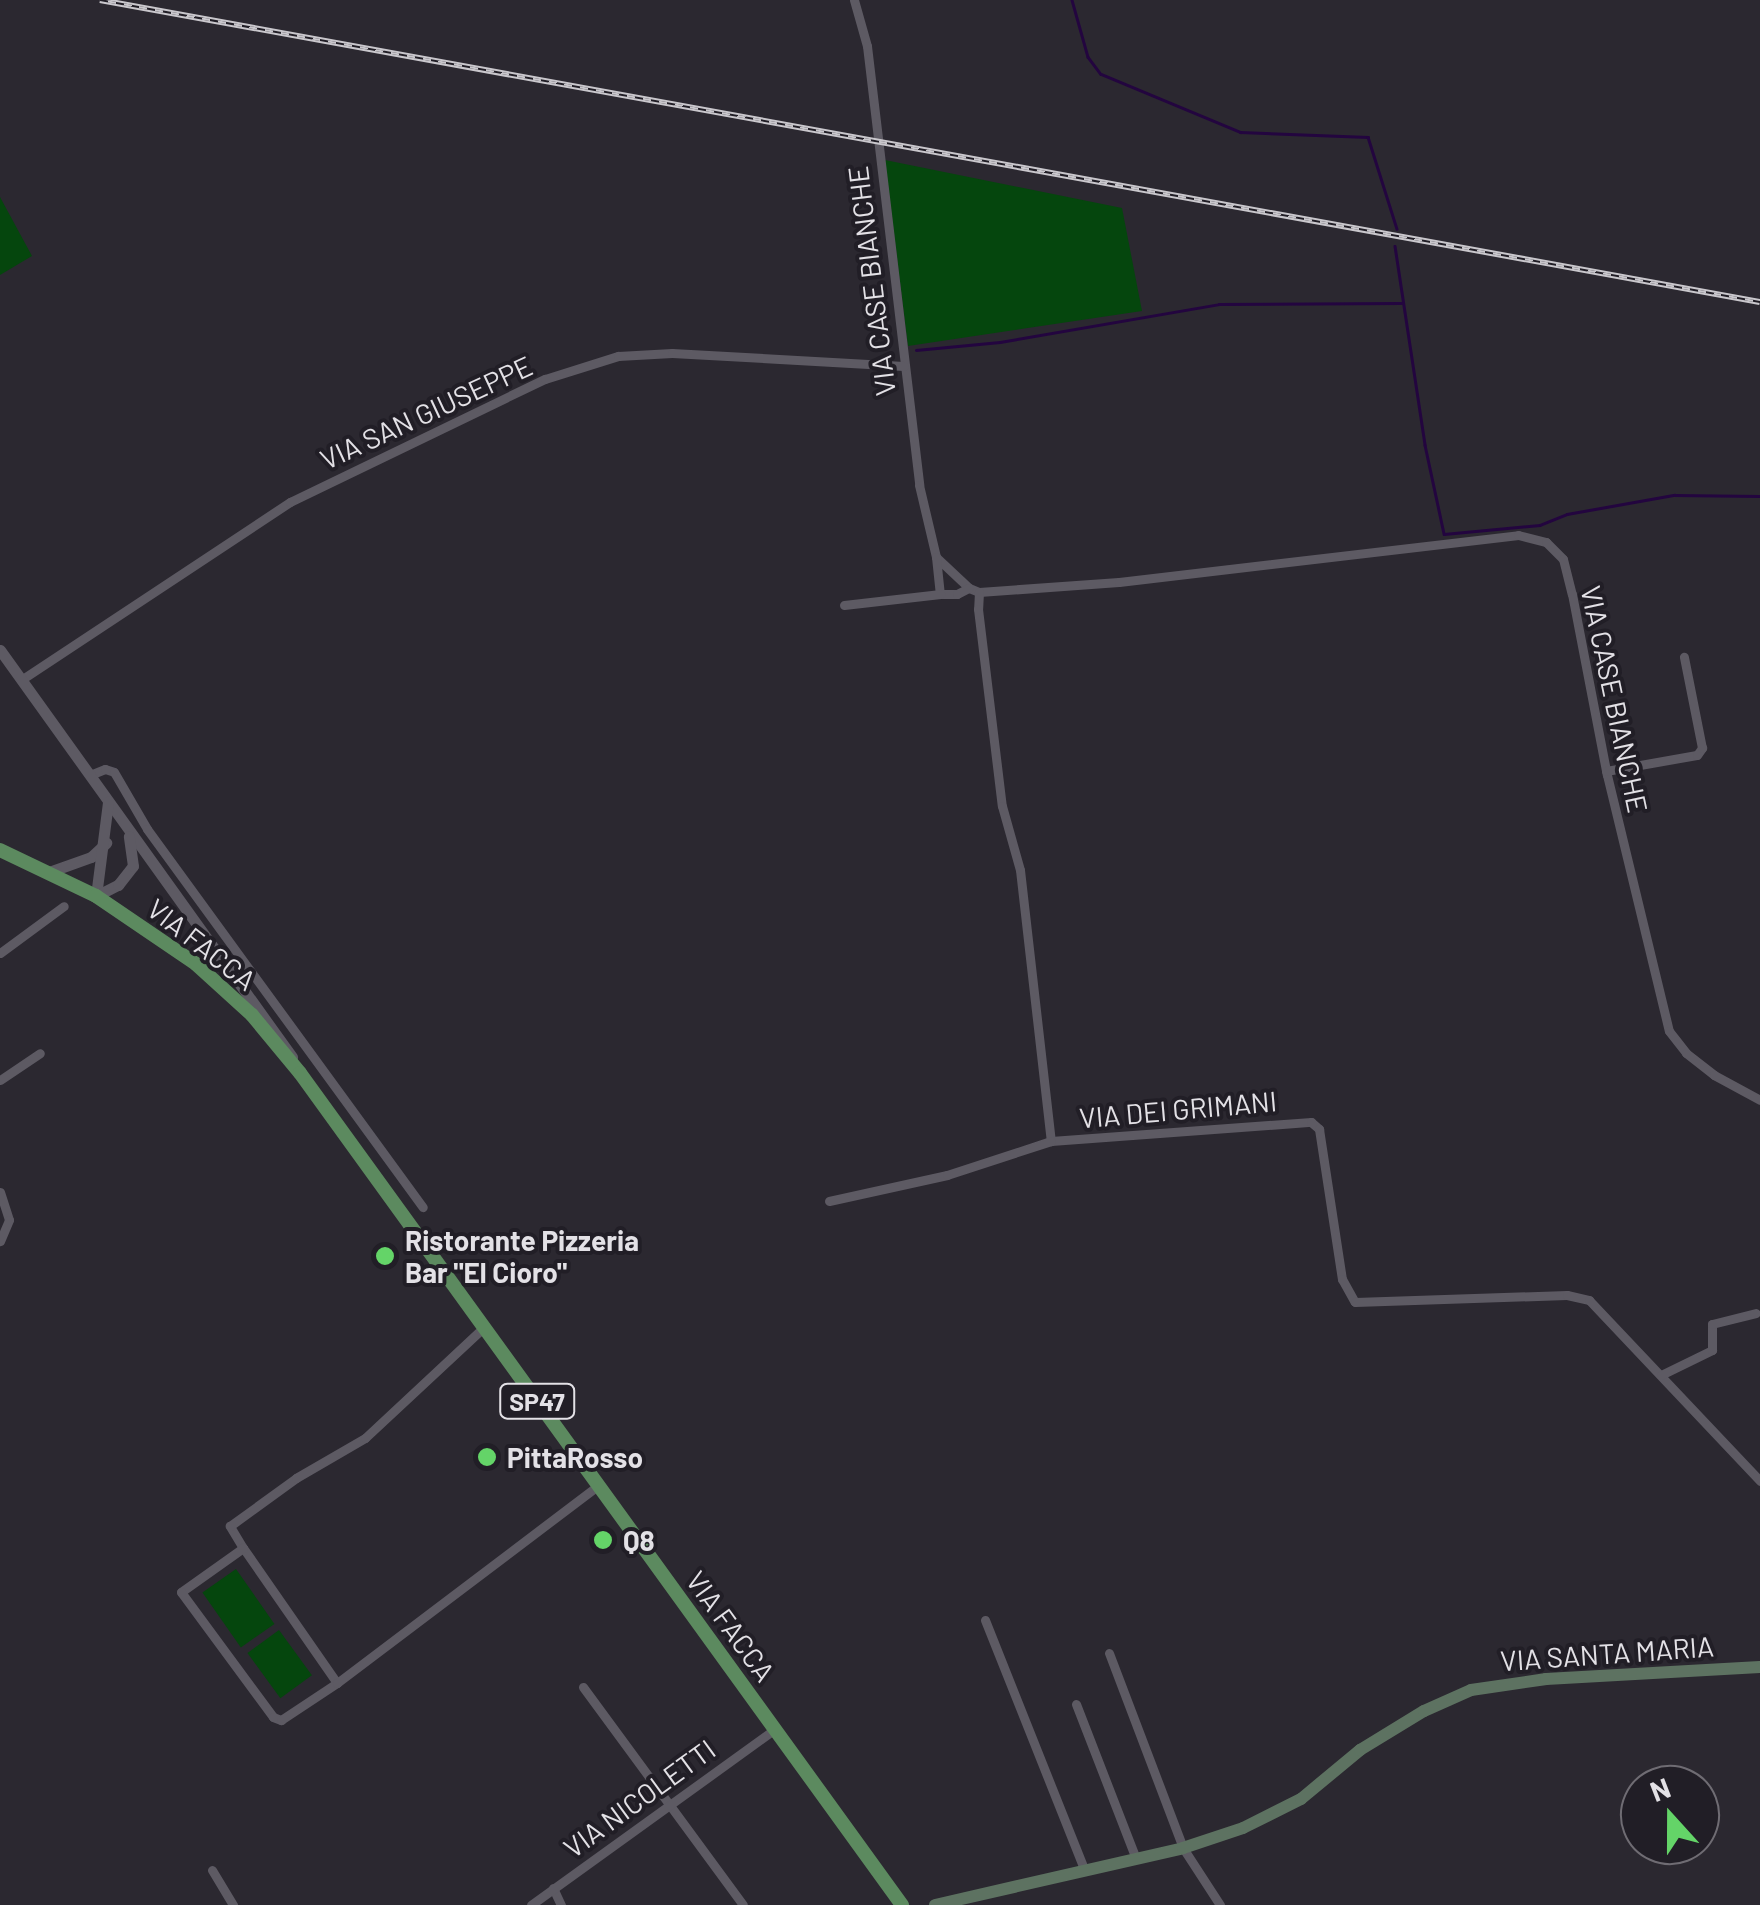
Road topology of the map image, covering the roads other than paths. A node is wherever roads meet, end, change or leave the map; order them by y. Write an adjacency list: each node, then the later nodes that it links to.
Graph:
1 (854, 0): 2 (street, VIA CASE BIANCHE)
2 (904, 366): 3 (street, VIA CASE BIANCHE); 9 (street, VIA SAN GIUSEPPE)
3 (936, 557): 4 (street); 5 (street, VIA CASE BIANCHE)
4 (974, 590): 5 (street, VIA CASE BIANCHE); 10 (street, VIA CASE BIANCHE); 24 (street, VIA DEI GRIMANI)
5 (940, 594): 6 (street, VIA CASE BIANCHE)
6 (844, 605)
7 (0, 650): 9 (street)
8 (1684, 657): 10 (street)
9 (21, 680): 11 (street)
10 (1606, 771): 23 (street, VIA CASE BIANCHE)
11 (90, 775): 12 (street); 27 (street)
12 (108, 802): 13 (street); 14 (street)
13 (126, 827): 17 (street); 21 (street)
14 (106, 843): 16 (street); 17 (street)
15 (0, 850): 16 (main road, SP47)
16 (49, 872): 17 (main road, SP47)
17 (96, 896): 21 (main road, VIA FACCA / SP47)
18 (64, 906): 19 (street)
19 (0, 953)
20 (40, 1054): 22 (street)
21 (300, 1074): 30 (main road, VIA FACCA / SP47)
22 (0, 1080)
23 (1760, 1100)
24 (1051, 1141): 26 (street); 31 (street, VIA DEI GRIMANI)
25 (0, 1192): 28 (street)
26 (829, 1201)
27 (423, 1207)
28 (0, 1241)
29 (1756, 1312): 31 (street)
30 (484, 1326): 33 (main road, VIA FACCA / SP47); 34 (street)
31 (1661, 1375): 32 (street, VIA DEI GRIMANI)
32 (1760, 1481)
33 (598, 1486): 38 (street); 41 (main road, VIA FACCA / SP47)
34 (243, 1548): 38 (street); 38 (street)
35 (985, 1620): 45 (street)
36 (1109, 1654): 43 (street)
37 (1760, 1667): 43 (main road, VIA SANTA MARIA)
38 (337, 1683)
39 (583, 1687): 42 (street)
40 (1076, 1704): 44 (street)
41 (774, 1729): 42 (street, VIA NICOLETTI); 53 (main road, VIA FACCA / SP47)
42 (668, 1805): 47 (street, VIA NICOLETTI); 52 (street)
43 (1183, 1848): 44 (main road, VIA SANTA MARIA); 55 (street)
44 (1136, 1859): 45 (main road, VIA SANTA MARIA)
45 (1084, 1869): 48 (main road, VIA SANTA MARIA)
46 (212, 1870): 49 (street)
47 (553, 1888): 50 (street, VIA NICOLETTI); 51 (street)
48 (953, 1904): 54 (main road, VIA SANTA MARIA)
49 (233, 1905)
50 (531, 1905)
51 (561, 1905)
52 (744, 1905)
53 (902, 1905)
54 (935, 1905)
55 (1220, 1905)

